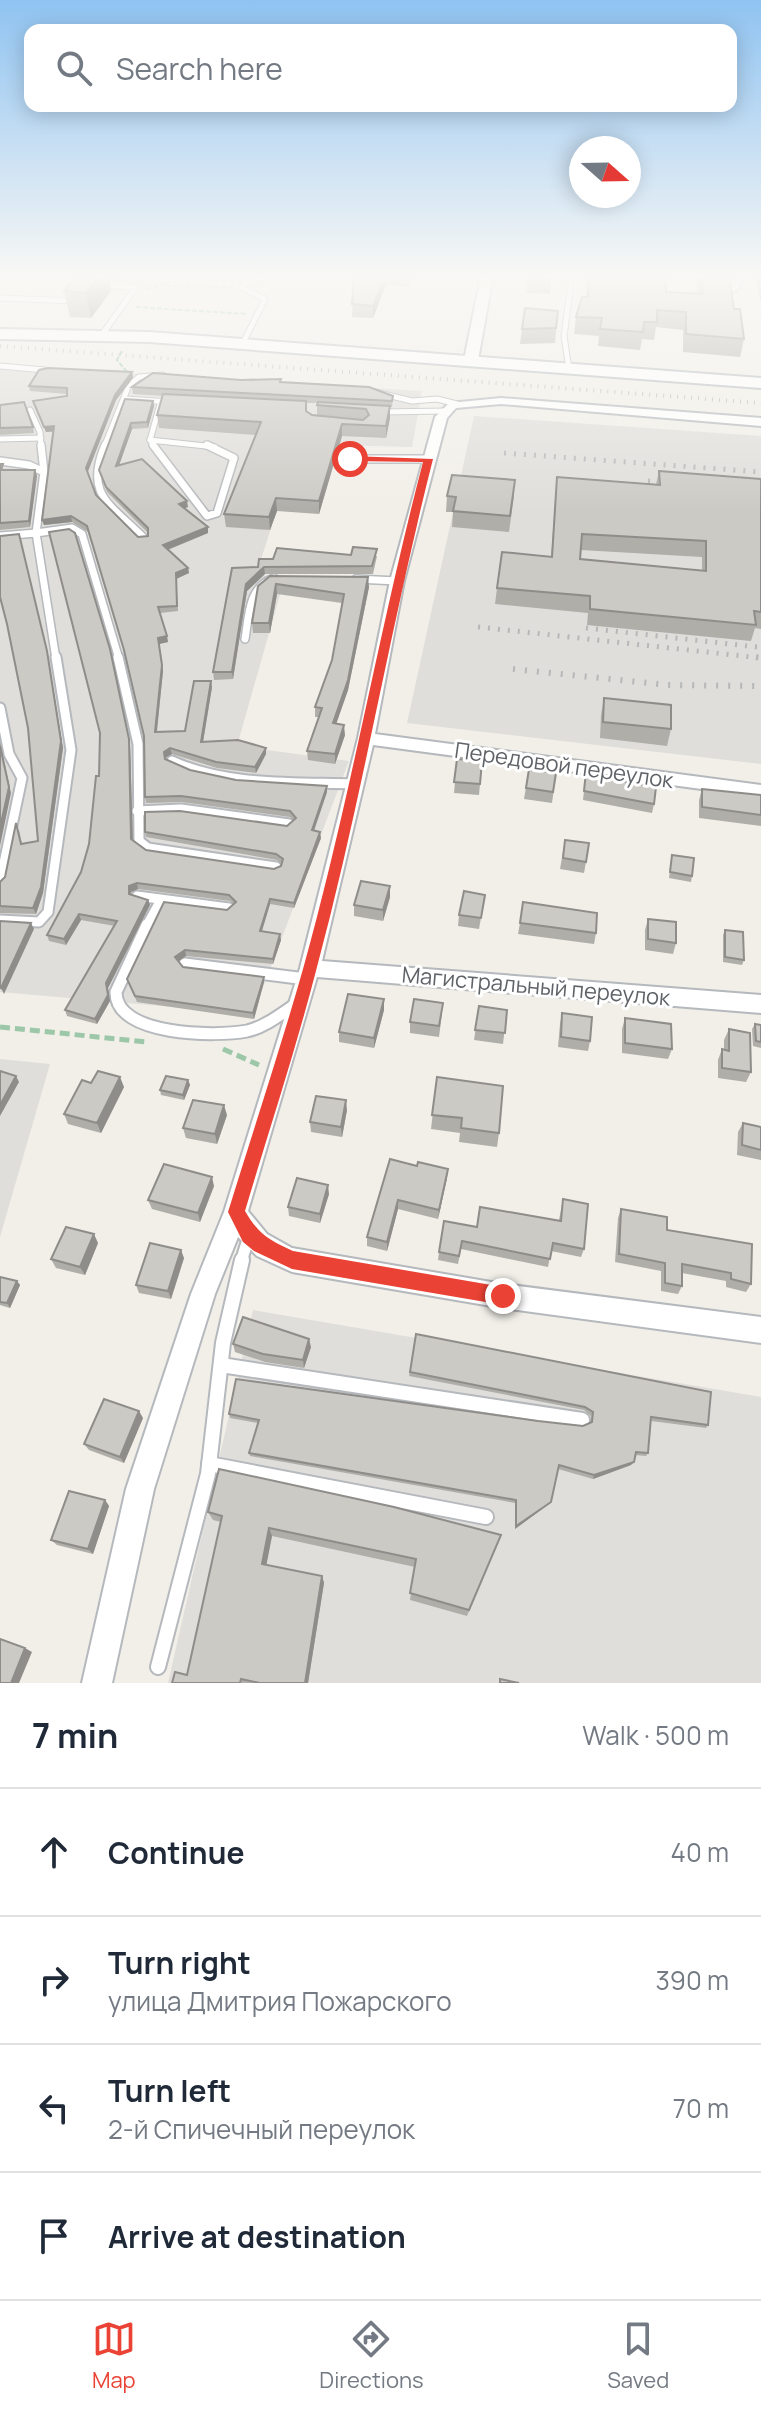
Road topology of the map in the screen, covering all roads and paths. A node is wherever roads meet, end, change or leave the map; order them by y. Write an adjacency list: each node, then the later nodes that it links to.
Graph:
1 (120, 355): 10 (path)
2 (398, 355): 5 (main road)
3 (472, 355): 5 (street)
4 (567, 355): 7 (lane)
5 (471, 360): 7 (main road)
6 (0, 366): 8 (lane)
7 (569, 369): 11 (main road)
8 (45, 370)
9 (174, 375): 10 (lane)
10 (133, 381): 13 (lane)
11 (761, 383)
12 (374, 392): 16 (lane)
13 (124, 399): 14 (lane); 29 (lane)
14 (161, 401): 15 (lane); 22 (lane)
15 (176, 402)
16 (452, 408): 18 (lane); 19 (street); 24 (street)
17 (30, 410): 20 (lane)
18 (371, 412)
19 (761, 422)
20 (41, 438): 21 (lane); 26 (lane)
21 (0, 439)
22 (150, 440): 22 (lane)
23 (350, 459): 24 (lane)
24 (428, 459): 32 (street)
25 (0, 461): 26 (lane)
26 (44, 472): 27 (lane)
27 (36, 533): 28 (lane); 39 (lane); 46 (lane)
28 (0, 536)
29 (144, 538)
30 (281, 578): 33 (lane)
31 (345, 578): 32 (lane)
32 (397, 581): 35 (street)
33 (245, 639)
34 (0, 708): 42 (lane)
35 (366, 738): 37 (street); 38 (street, Передовой переулок)
36 (172, 761): 37 (lane)
37 (355, 784): 48 (street)
38 (761, 791)
39 (137, 811): 40 (lane); 41 (lane)
40 (289, 824)
41 (276, 867)
42 (0, 882)
43 (137, 896): 44 (lane)
44 (161, 900): 45 (lane); 49 (lane)
45 (229, 908)
46 (0, 920)
47 (185, 964): 48 (lane)
48 (308, 974): 49 (street); 50 (street, Магистральный переулок)
49 (299, 1002): 54 (street)
50 (761, 1004)
51 (0, 1027): 52 (path)
52 (152, 1042)
53 (215, 1046): 54 (path)
54 (276, 1072): 55 (street)
55 (236, 1212): 56 (street); 63 (street)
56 (249, 1236): 57 (street); 58 (lane)
57 (761, 1330)
58 (221, 1365): 59 (lane); 60 (lane)
59 (582, 1420)
60 (209, 1464): 61 (lane); 62 (lane)
61 (486, 1517)
62 (158, 1667)
63 (97, 1683)

